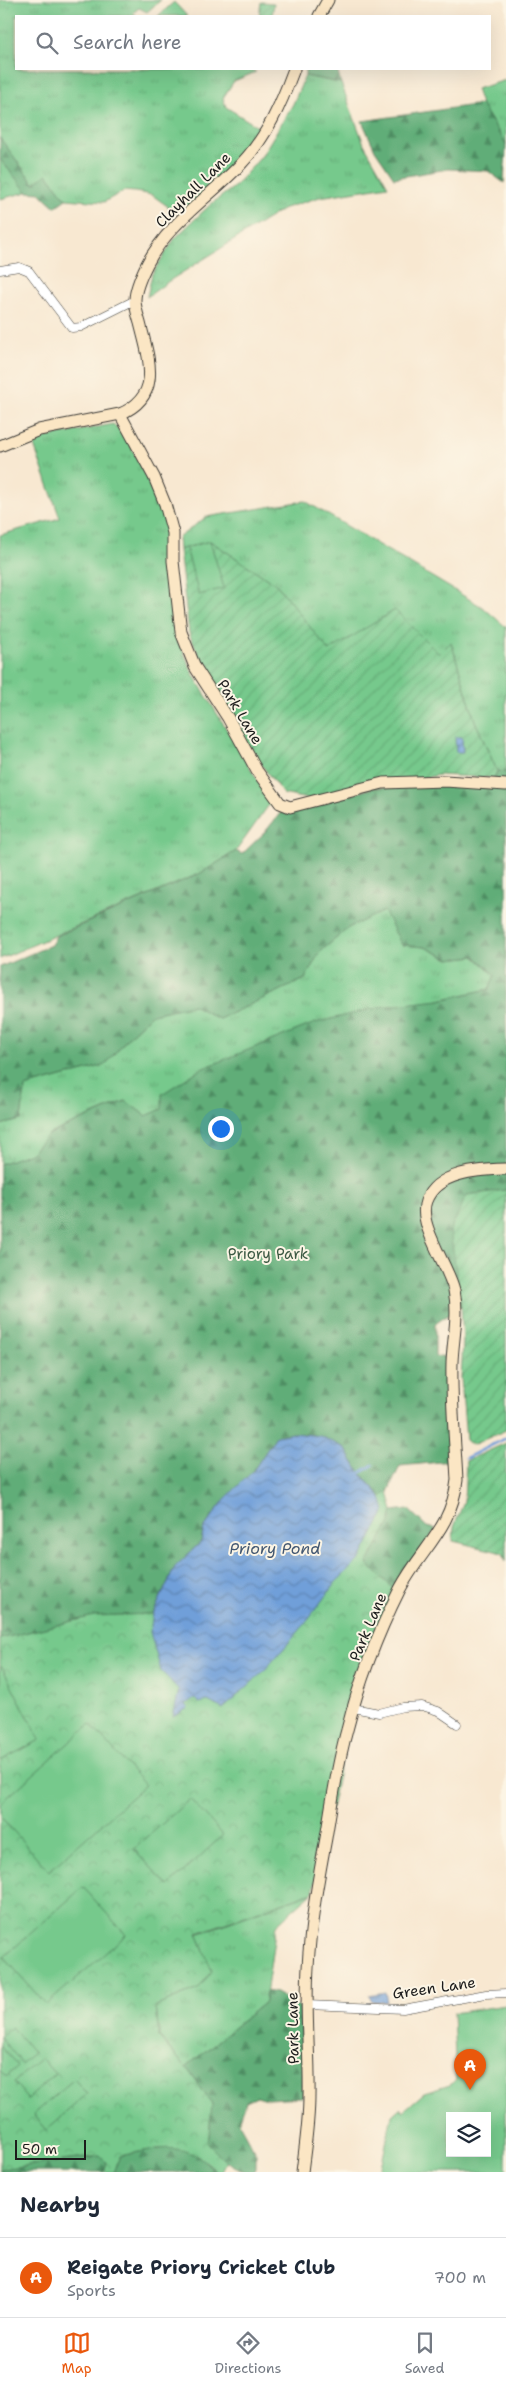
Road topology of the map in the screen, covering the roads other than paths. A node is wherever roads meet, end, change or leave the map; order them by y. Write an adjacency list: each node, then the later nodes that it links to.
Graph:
1 (328, 0): 2 (street)
2 (320, 15)
3 (294, 70): 5 (street, Clayhall Lane)
4 (0, 270): 5 (street)
5 (135, 300): 6 (street)
6 (120, 414): 7 (street); 8 (street, Park Lane)
7 (0, 446)
8 (506, 785)
9 (506, 1169): 10 (street, Park Lane)
10 (354, 1708): 11 (street); 13 (street, Park Lane)
11 (457, 1724)
12 (506, 1993): 13 (street, Green Lane)
13 (307, 2005): 14 (street, Park Lane)
14 (302, 2172)

